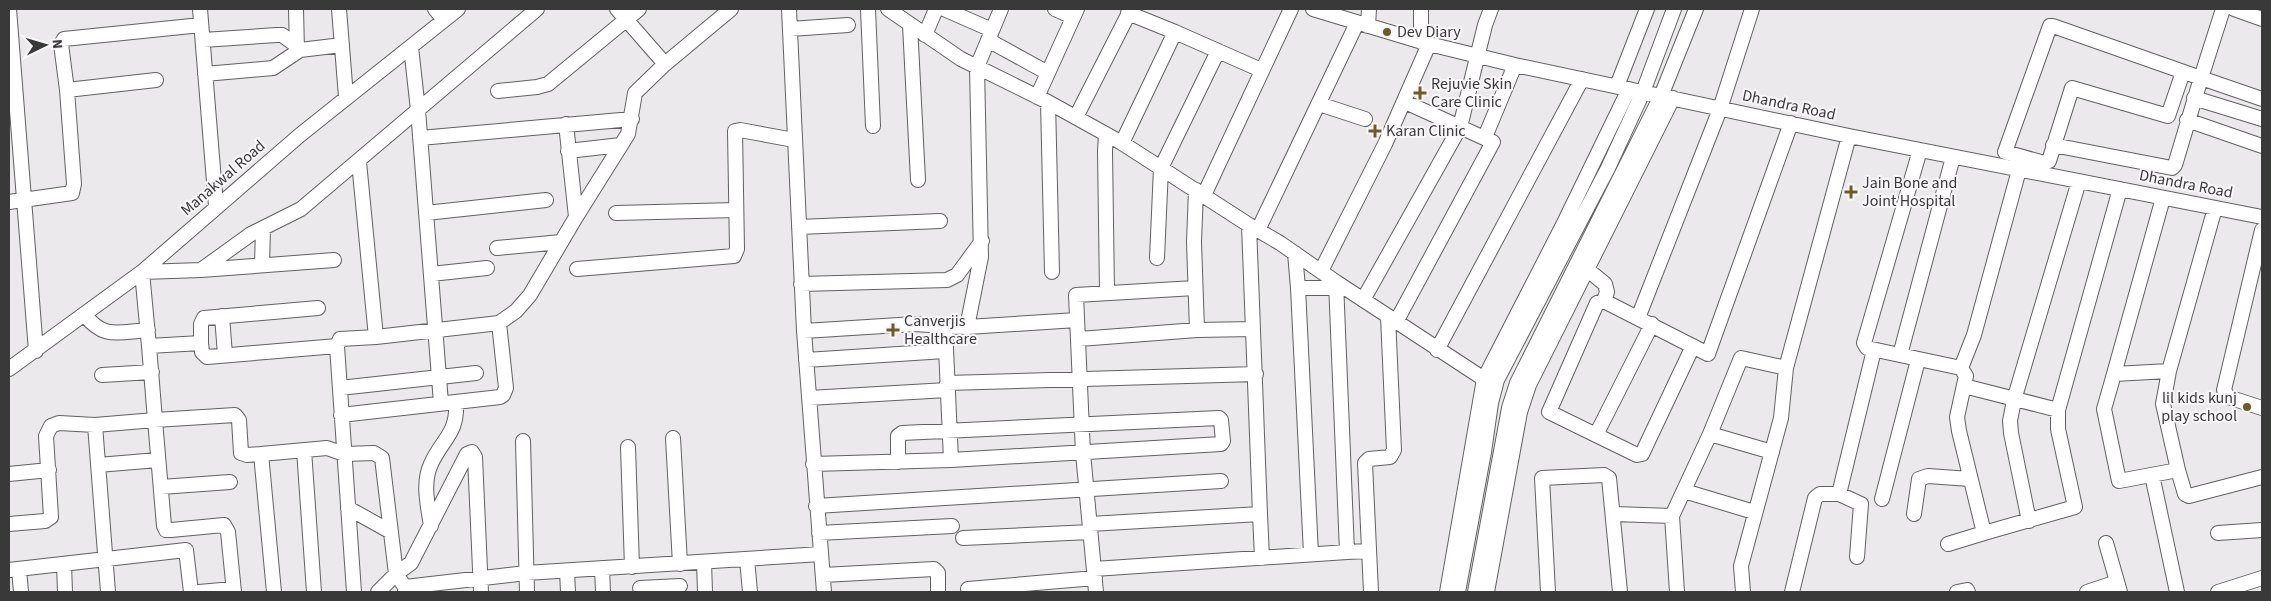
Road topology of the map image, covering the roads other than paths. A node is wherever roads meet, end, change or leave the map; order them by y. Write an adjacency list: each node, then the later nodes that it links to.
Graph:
1 (9, 9): 31 (street)
2 (200, 9): 34 (street)
3 (296, 9): 46 (street)
4 (339, 9): 44 (street)
5 (435, 9): 33 (street)
6 (458, 9): 33 (street, Manakwal Road)
7 (537, 9): 71 (street)
8 (639, 9): 30 (street)
9 (730, 9): 49 (street)
10 (789, 9): 38 (street)
11 (868, 9): 79 (street)
12 (888, 9): 36 (street)
13 (936, 9): 40 (street)
14 (944, 9): 41 (street)
15 (1001, 9): 41 (street)
16 (1055, 9): 29 (street)
17 (1291, 9): 52 (street)
18 (1312, 9): 37 (street, Dhandra Road)
19 (1369, 9): 37 (street)
20 (1421, 9): 43 (street)
21 (1492, 9): 48 (street)
22 (1647, 9): 59 (street)
23 (1674, 9): 62 (street)
24 (1696, 9): 64 (street)
25 (1752, 9): 70 (street)
26 (2223, 9): 56 (street)
27 (2234, 9): 32 (street)
28 (1130, 11): 39 (street); 72 (street)
29 (1075, 13): 53 (street)
30 (622, 14): 49 (street); 61 (street)
31 (9, 17): 102 (street)
32 (2262, 19)
33 (444, 20): 45 (street, Manakwal Road)
34 (201, 25): 42 (street); 60 (street)
35 (848, 25): 38 (street)
36 (910, 25): 40 (street); 96 (street)
37 (1363, 25): 43 (street, Dhandra Road); 69 (street)
38 (790, 30): 85 (street)
39 (1175, 32): 47 (street); 86 (street)
40 (925, 35): 51 (street)
41 (990, 35): 51 (street); 53 (street)
42 (203, 40): 46 (street); 55 (street)
43 (1425, 43): 48 (street, Dhandra Road); 68 (street)
44 (342, 45): 46 (street); 63 (street)
45 (410, 47): 63 (street, Manakwal Road); 71 (street)
46 (296, 48): 55 (street)
47 (1218, 51): 52 (street); 94 (street)
48 (1477, 56): 50 (street, Dhandra Road); 80 (street)
49 (665, 64): 73 (street)
50 (1515, 64): 57 (street, Dhandra Road); 83 (street)
51 (977, 67): 66 (street); 115 (street)
52 (1262, 70): 99 (street)
53 (1048, 72): 66 (street)
54 (2183, 72): 56 (street); 88 (street); 88 (street)
55 (205, 74): 103 (street)
56 (2201, 78): 65 (street); 67 (street)
57 (1582, 79): 59 (street, Dhandra Road); 158 (street)
58 (156, 80): 60 (street)
59 (1623, 87): 62 (street, Dhandra Road); 177 (street)
60 (67, 90): 102 (street)
61 (498, 91)
62 (1643, 92): 64 (street, Dhandra Road); 290 (street)
63 (346, 97): 103 (street, Manakwal Road)
64 (1667, 97): 70 (street, Dhandra Road); 125 (street); 291 (street)
65 (2194, 98): 75 (street); 76 (street)
66 (1042, 99): 72 (street); 127 (street)
67 (2262, 99)
68 (1405, 102): 80 (street); 128 (street)
69 (1319, 104): 74 (street); 113 (street)
70 (1720, 109): 77 (street, Dhandra Road); 140 (street)
71 (418, 110): 84 (street); 93 (street)
72 (1076, 117): 81 (street)
73 (632, 119): 78 (street); 87 (street)
74 (1365, 119)
75 (2262, 119)
76 (2187, 120): 88 (street); 89 (street)
77 (1791, 123): 82 (street, Dhandra Road); 157 (street)
78 (566, 124): 84 (street); 91 (street)
79 (874, 126)
80 (1460, 127): 83 (street); 135 (street)
81 (1106, 134): 86 (street); 134 (street)
82 (1849, 136): 90 (street, Dhandra Road); 166 (street)
83 (1485, 137): 142 (street)
84 (420, 138): 106 (street)
85 (794, 140): 105 (street); 111 (street)
86 (1122, 143): 94 (street)
87 (622, 145): 91 (street); 108 (street)
88 (2053, 145)
89 (2262, 146)
90 (1920, 150): 92 (street, Dhandra Road); 159 (street)
91 (568, 151): 108 (street)
92 (1953, 157): 95 (street, Dhandra Road); 163 (street)
93 (359, 162): 112 (street); 152 (street)
94 (1161, 168): 99 (street); 119 (street)
95 (2019, 170): 97 (street, Dhandra Road); 167 (street)
96 (918, 180)
97 (2079, 181): 98 (street, Dhandra Road); 182 (street)
98 (2120, 189): 100 (street, Dhandra Road); 186 (street)
99 (1200, 192): 113 (street); 132 (street)
100 (2163, 198): 104 (street, Dhandra Road); 173 (street)
101 (546, 200): 106 (street)
102 (16, 201): 160 (street)
103 (216, 206): 126 (street, Manakwal Road)
104 (2215, 208): 109 (street, Dhandra Road); 169 (street)
105 (736, 210): 107 (street); 123 (street)
106 (426, 213): 129 (street)
107 (616, 213)
108 (576, 217): 116 (street)
109 (2262, 217)
110 (940, 221): 111 (street)
111 (799, 227): 130 (street)
112 (263, 228): 121 (street); 124 (street)
113 (1253, 228): 118 (street); 147 (street)
114 (2262, 230): 185 (street)
115 (982, 241): 130 (street); 146 (street)
116 (562, 242): 117 (street); 143 (street)
117 (497, 248)
118 (1294, 253): 128 (street); 133 (street)
119 (1157, 258)
120 (334, 260): 121 (street)
121 (262, 265): 124 (street)
122 (487, 268): 129 (street)
123 (577, 269)
124 (201, 270): 126 (street)
125 (1588, 270): 136 (street); 292 (street)
126 (142, 272): 138 (street, Manakwal Road); 148 (street)
127 (1052, 272)
128 (1321, 272): 131 (street)
129 (432, 274): 149 (street)
130 (801, 284): 151 (street)
131 (1335, 285): 133 (street); 135 (street); 244 (street)
132 (1195, 288): 134 (street); 150 (street)
133 (1298, 288): 247 (street)
134 (1108, 292): 141 (street)
135 (1363, 300): 142 (street)
136 (1604, 301): 140 (street); 193 (street)
137 (318, 308): 139 (street)
138 (84, 314): 148 (street); 160 (street, Manakwal Road)
139 (222, 316): 154 (street); 162 (street)
140 (1638, 318): 144 (street)
141 (1077, 320): 146 (street); 153 (street)
142 (1392, 320): 158 (street); 245 (street)
143 (498, 323): 149 (street); 183 (street)
144 (1652, 324): 157 (street); 193 (street)
145 (945, 326): 146 (street); 151 (street); 161 (street)
146 (967, 327)
147 (1253, 329): 150 (street); 172 (street)
148 (148, 330): 155 (street)
149 (436, 330): 152 (street); 175 (street)
150 (1197, 330): 153 (street)
151 (804, 331): 164 (street)
152 (376, 337): 156 (street)
153 (1079, 339): 176 (street)
154 (201, 343): 155 (street); 162 (street)
155 (149, 346): 170 (street)
156 (337, 346): 162 (street); 180 (street)
157 (1693, 346): 193 (street)
158 (1437, 350): 177 (street)
159 (1874, 350): 163 (street); 220 (street)
160 (36, 351): 168 (street, Manakwal Road)
161 (945, 351): 164 (street); 179 (street)
162 (225, 355)
163 (1900, 355): 165 (street)
164 (806, 360): 181 (street)
165 (1918, 360): 167 (street); 221 (street)
166 (1786, 368): 192 (street); 198 (street)
167 (1961, 368): 178 (street)
168 (9, 369)
169 (2169, 371): 173 (street); 208 (street)
170 (152, 372): 174 (street); 188 (street)
171 (476, 373): 175 (street)
172 (1256, 374): 176 (street); 225 (street)
173 (2114, 374): 210 (street)
174 (102, 375)
175 (440, 377): 180 (street); 184 (street)
176 (1080, 378): 179 (street); 189 (street)
177 (1484, 379): 289 (street)
178 (1964, 386): 182 (street); 212 (street)
179 (947, 387): 181 (street); 191 (street)
180 (340, 388): 187 (street)
181 (809, 398): 205 (street)
182 (2014, 400): 186 (street); 229 (street)
183 (456, 402): 184 (street); 231 (street)
184 (441, 403): 187 (street)
185 (2262, 408)
186 (2058, 410): 229 (street)
187 (341, 415): 201 (street)
188 (155, 420): 190 (street); 200 (street); 202 (street)
189 (1081, 424): 191 (street); 199 (street); 199 (street)
190 (95, 425): 206 (street); 207 (street)
191 (948, 430): 203 (street); 204 (street)
192 (1710, 434): 198 (street); 219 (street)
193 (1596, 435)
194 (673, 438): 254 (street)
195 (523, 441): 259 (street)
196 (628, 448): 255 (street)
197 (304, 450): 200 (street); 201 (street); 277 (street)
198 (1772, 452): 224 (street)
199 (1083, 453): 203 (street); 218 (street)
200 (261, 454): 276 (street)
201 (344, 454): 223 (street); 236 (street)
202 (158, 460): 206 (street); 217 (street)
203 (951, 460): 204 (street)
204 (898, 462): 205 (street)
205 (813, 464): 222 (street)
206 (98, 465): 249 (street)
207 (49, 470): 209 (street); 230 (street)
208 (2178, 470): 210 (street); 211 (street)
209 (9, 474)
210 (2152, 475): 301 (street)
211 (2262, 477)
212 (1970, 479): 227 (street); 238 (street)
213 (1221, 481): 218 (street)
214 (230, 482): 217 (street)
215 (453, 482): 216 (street); 216 (street); 231 (street)
216 (476, 483): 262 (street)
217 (160, 488): 234 (street)
218 (1086, 491): 222 (street); 233 (street)
219 (1684, 491): 224 (street); 228 (street)
220 (1839, 494): 248 (street); 297 (street)
221 (1882, 499)
222 (816, 506): 237 (street)
223 (348, 508): 236 (street); 278 (street)
224 (1754, 512): 296 (street)
225 (1260, 514): 233 (street); 250 (street)
226 (1614, 514): 228 (street); 293 (street); 294 (street)
227 (1914, 514)
228 (1672, 516): 295 (street)
229 (2029, 521): 238 (street)
230 (9, 524)
231 (431, 526): 260 (street)
232 (952, 526): 237 (street)
233 (1090, 528): 240 (street); 264 (street)
234 (184, 529): 243 (street); 270 (street)
235 (2262, 530): 239 (street)
236 (391, 532): 260 (street)
237 (819, 533): 246 (street)
238 (1984, 533): 242 (street)
239 (2218, 533)
240 (963, 538)
241 (2106, 543): 266 (street)
242 (1948, 544)
243 (186, 550): 249 (street); 274 (street)
244 (1347, 552): 245 (street); 247 (street)
245 (1369, 552): 288 (street)
246 (821, 554): 251 (street); 261 (street)
247 (1311, 554): 250 (street)
248 (1857, 557)
249 (105, 558): 253 (street); 273 (street)
250 (1262, 558): 264 (street)
251 (748, 559): 252 (street); 285 (street)
252 (704, 562): 254 (street); 284 (street)
253 (64, 564): 257 (street); 272 (street)
254 (680, 564): 255 (street)
255 (636, 567): 256 (street); 269 (street)
256 (602, 568): 258 (street); 283 (street)
257 (14, 569): 271 (street)
258 (566, 572): 259 (street); 282 (street)
259 (526, 573): 262 (street); 281 (street)
260 (396, 574): 268 (street); 279 (street)
261 (823, 575): 286 (street); 287 (street)
262 (480, 578): 268 (street); 280 (street)
263 (2262, 578): 302 (street)
264 (1095, 580): 267 (street)
265 (680, 586): 269 (street)
266 (2119, 587): 300 (street)
267 (968, 589)
268 (405, 590)
269 (640, 590)
270 (234, 591): 275 (street)
271 (21, 592)
272 (65, 592)
273 (108, 592)
274 (191, 592)
275 (198, 592)
276 (274, 592)
277 (314, 592)
278 (354, 592)
279 (378, 592)
280 (481, 592)
281 (527, 592)
282 (568, 592)
283 (603, 592)
284 (705, 592)
285 (750, 592)
286 (824, 592)
287 (938, 592)
288 (1371, 592)
289 (1447, 592)
290 (1458, 592)
291 (1475, 592)
292 (1487, 592)
293 (1548, 592)
294 (1620, 592)
295 (1677, 592)
296 (1743, 592)
297 (1792, 592)
298 (1957, 592): 299 (street)
299 (1968, 592)
300 (2087, 592)
301 (2178, 592)
302 (2218, 592)

